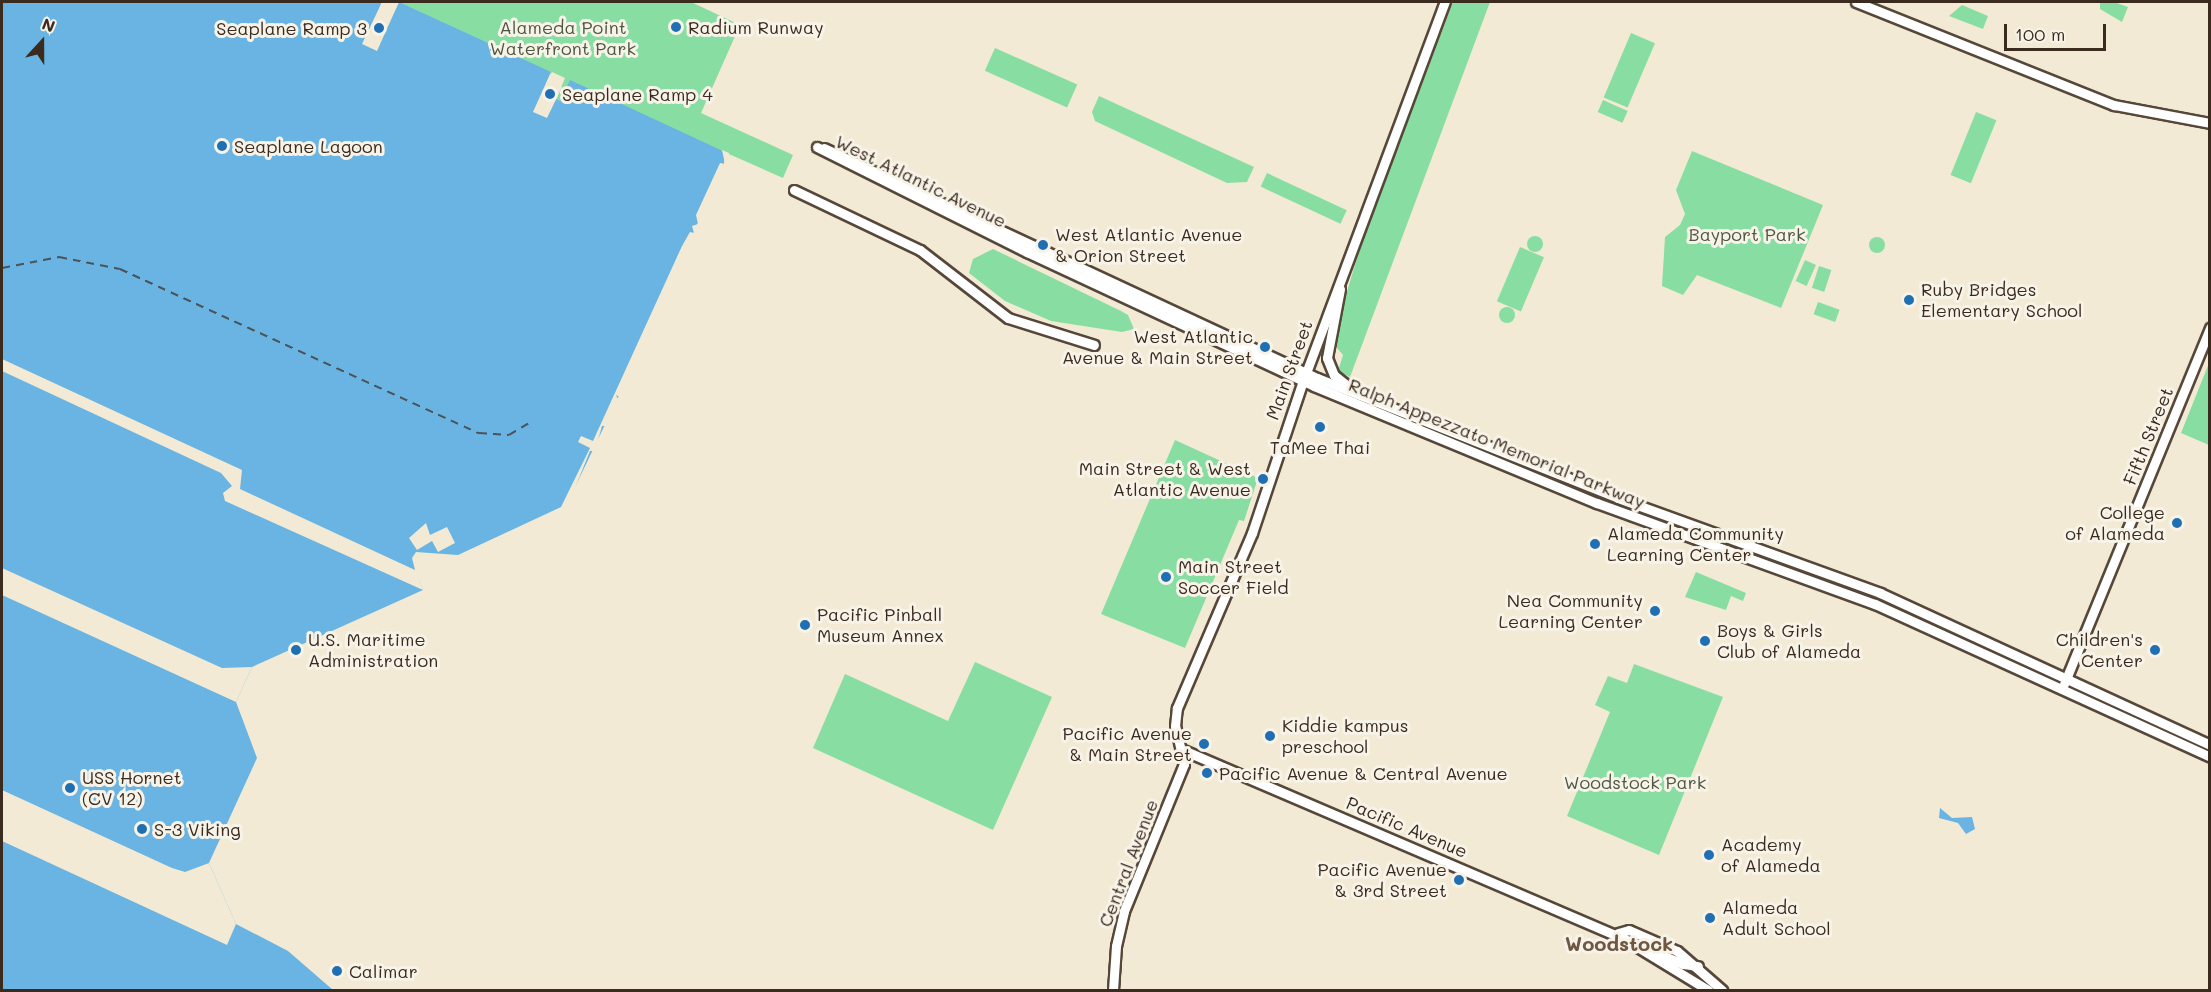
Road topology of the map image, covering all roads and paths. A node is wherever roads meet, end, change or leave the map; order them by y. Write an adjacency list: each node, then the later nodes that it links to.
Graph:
1 (1445, 2): 5 (street, Main Street)
2 (1856, 2): 3 (street)
3 (2210, 123)
4 (794, 190): 7 (street)
5 (1342, 277): 8 (street, Main Street); 9 (street)
6 (2210, 328): 10 (street, Fifth Street)
7 (1094, 345)
8 (1304, 376): 8 (street, West Atlantic Avenue); 9 (street, Ralph Appezzato Memorial Parkway); 11 (street, Ralph Appezzato Memorial Parkway); 13 (street, Main Street)
9 (1431, 423): 10 (street, Ralph Appezzato Memorial Parkway)
10 (2067, 678): 11 (street, Fifth Street); 12 (street, Ralph Appezzato Memorial Parkway)
11 (2062, 690): 14 (street, Ralph Appezzato Memorial Parkway)
12 (2210, 745)
13 (1183, 750): 15 (street, Pacific Avenue); 16 (street, Central Avenue)
14 (2210, 757)
15 (1618, 933): 17 (street, Pacific Avenue); 18 (street)
16 (1113, 990)
17 (1708, 990)
18 (1722, 990)

